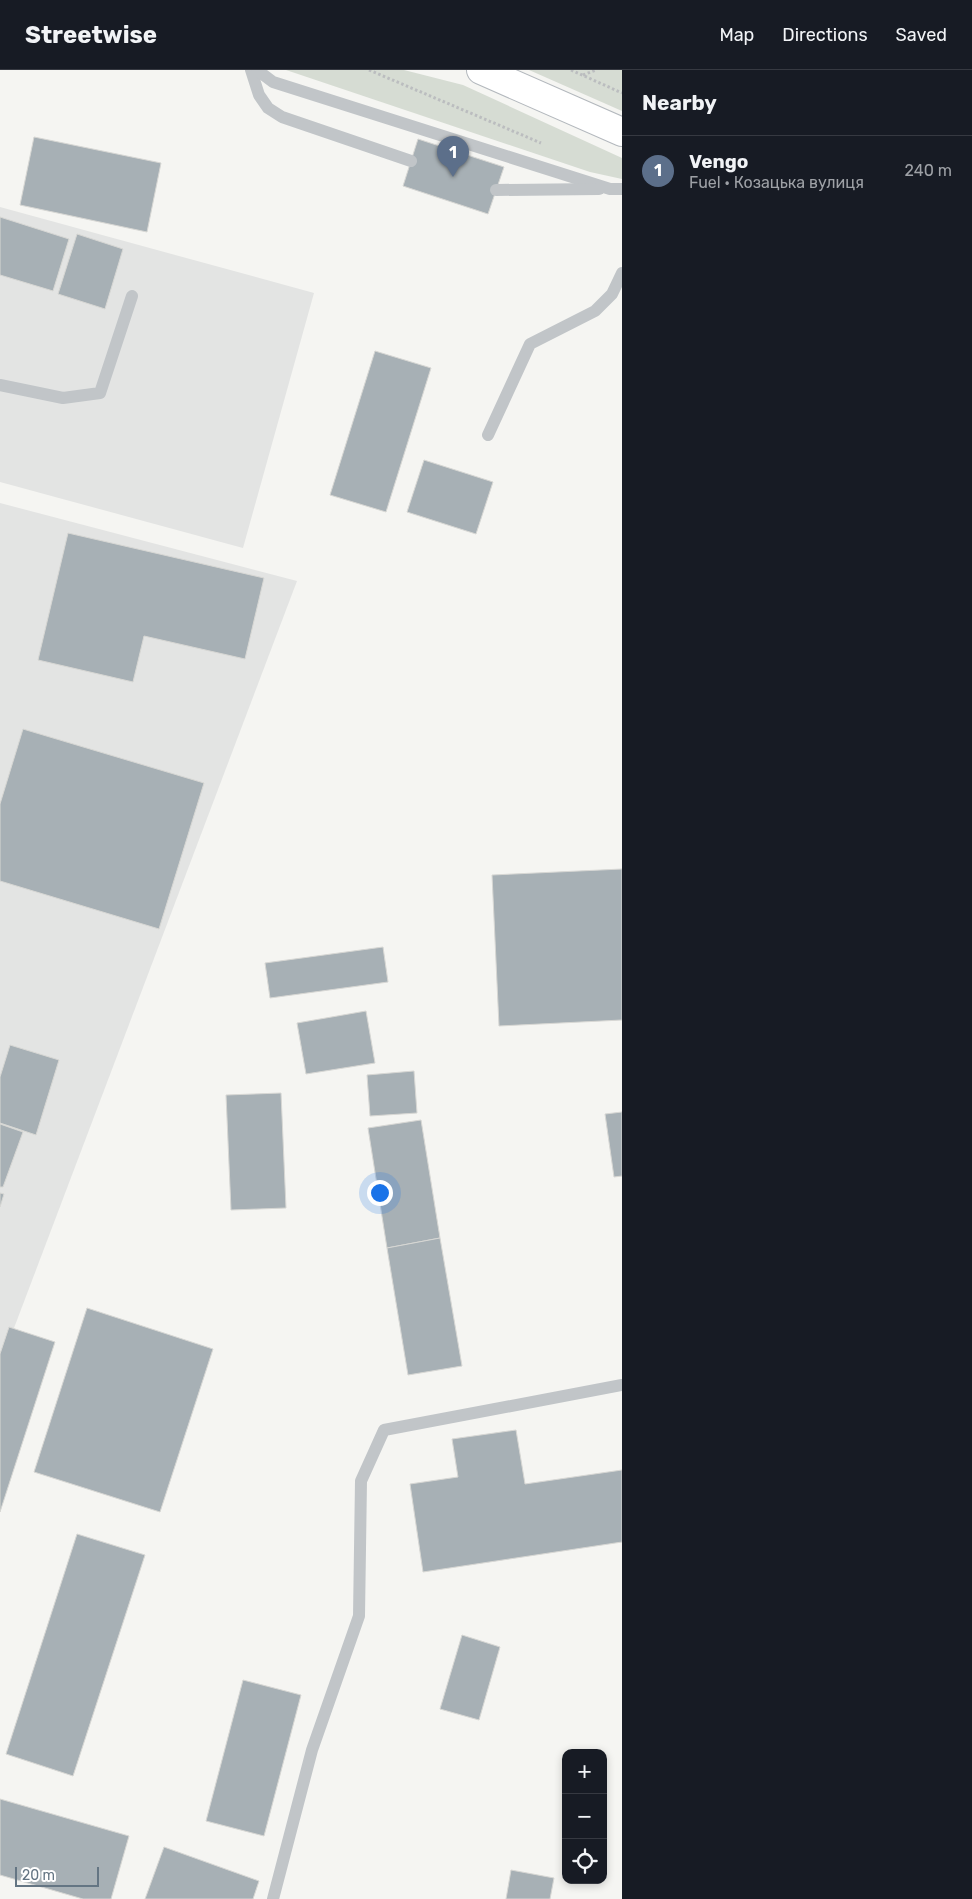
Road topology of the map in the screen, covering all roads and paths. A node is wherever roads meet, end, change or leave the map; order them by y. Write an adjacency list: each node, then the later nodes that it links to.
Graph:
1 (251, 70): 11 (lane)
2 (257, 70): 12 (lane)
3 (370, 70): 10 (path)
4 (481, 70): 9 (main road)
5 (571, 70): 7 (path)
6 (596, 70): 7 (path)
7 (582, 75): 8 (path)
8 (622, 93)
9 (622, 132)
10 (550, 147)
11 (411, 161)
12 (616, 189): 13 (lane)
13 (496, 190)
14 (622, 272): 17 (lane)
15 (132, 296): 16 (lane)
16 (0, 385)
17 (488, 435)
18 (622, 1385): 19 (lane)
19 (273, 1899)

